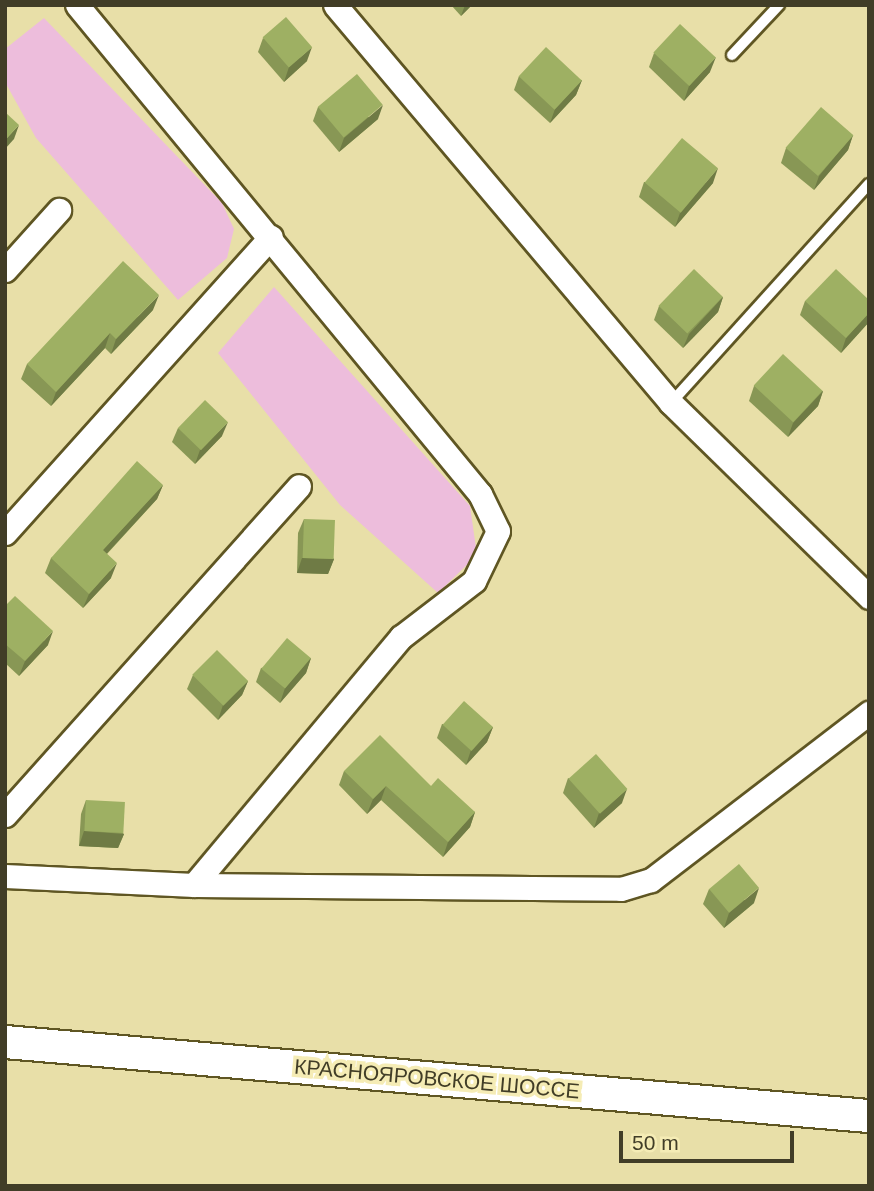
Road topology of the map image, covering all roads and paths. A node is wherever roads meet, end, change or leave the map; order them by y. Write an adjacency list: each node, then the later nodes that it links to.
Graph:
1 (77, 5): 7 (street)
2 (335, 5): 9 (street)
3 (779, 5): 4 (lane)
4 (732, 55)
5 (869, 184): 9 (lane)
6 (59, 210): 8 (street)
7 (271, 237): 11 (street); 16 (street)
8 (5, 270)
9 (671, 403): 12 (street)
10 (299, 486): 14 (street)
11 (5, 533)
12 (869, 597)
13 (869, 713): 16 (street)
14 (5, 815)
15 (5, 876): 16 (street)
16 (194, 885)
17 (5, 1042): 18 (street, КРАСНОЯРОВСКОЕ ШОССЕ)
18 (869, 1116)

